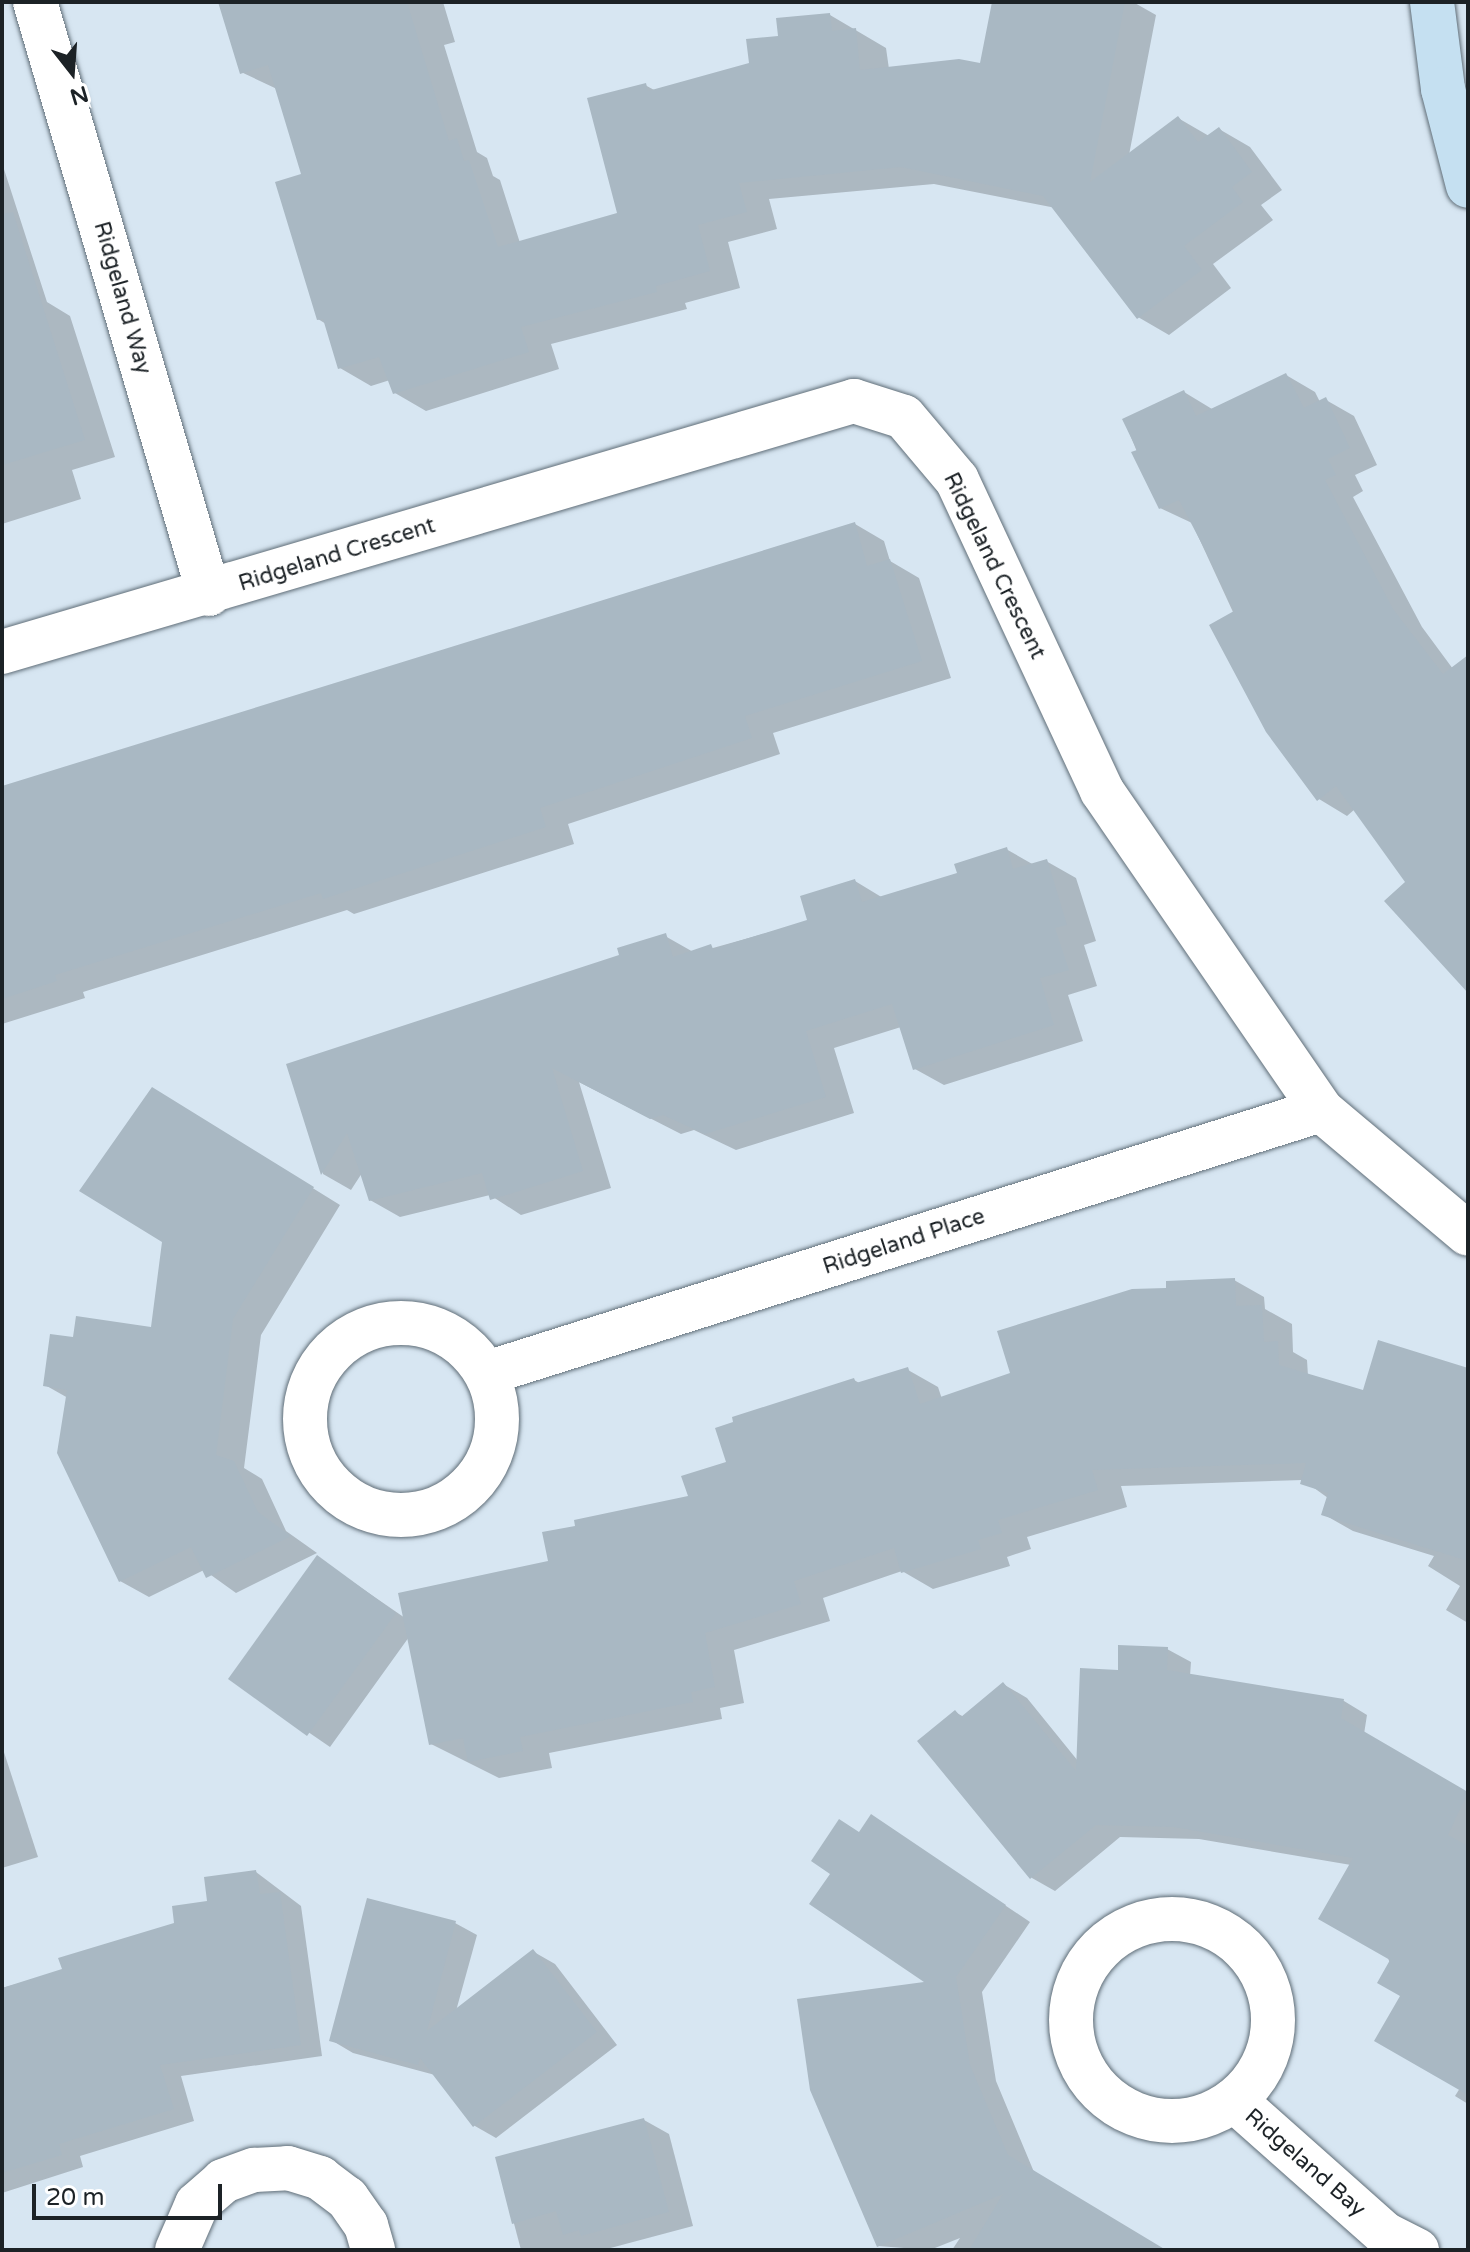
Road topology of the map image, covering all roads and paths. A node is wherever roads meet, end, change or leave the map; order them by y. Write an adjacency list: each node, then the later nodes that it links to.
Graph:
1 (35, 2): 4 (street, Ridgeland Way)
2 (1432, 2): 3 (street)
3 (1468, 186)
4 (209, 594): 5 (street, Ridgeland Crescent); 6 (street, Ridgeland Crescent)
5 (2, 652)
6 (1321, 1110): 7 (street, Ridgeland Crescent); 8 (street, Ridgeland Place)
7 (1468, 1234)
8 (487, 1373): 8 (street)
9 (1234, 2100): 9 (street, Ridgeland Bay); 12 (street, Ridgeland Bay)
10 (177, 2250): 11 (street)
11 (373, 2250)
12 (1417, 2250)

